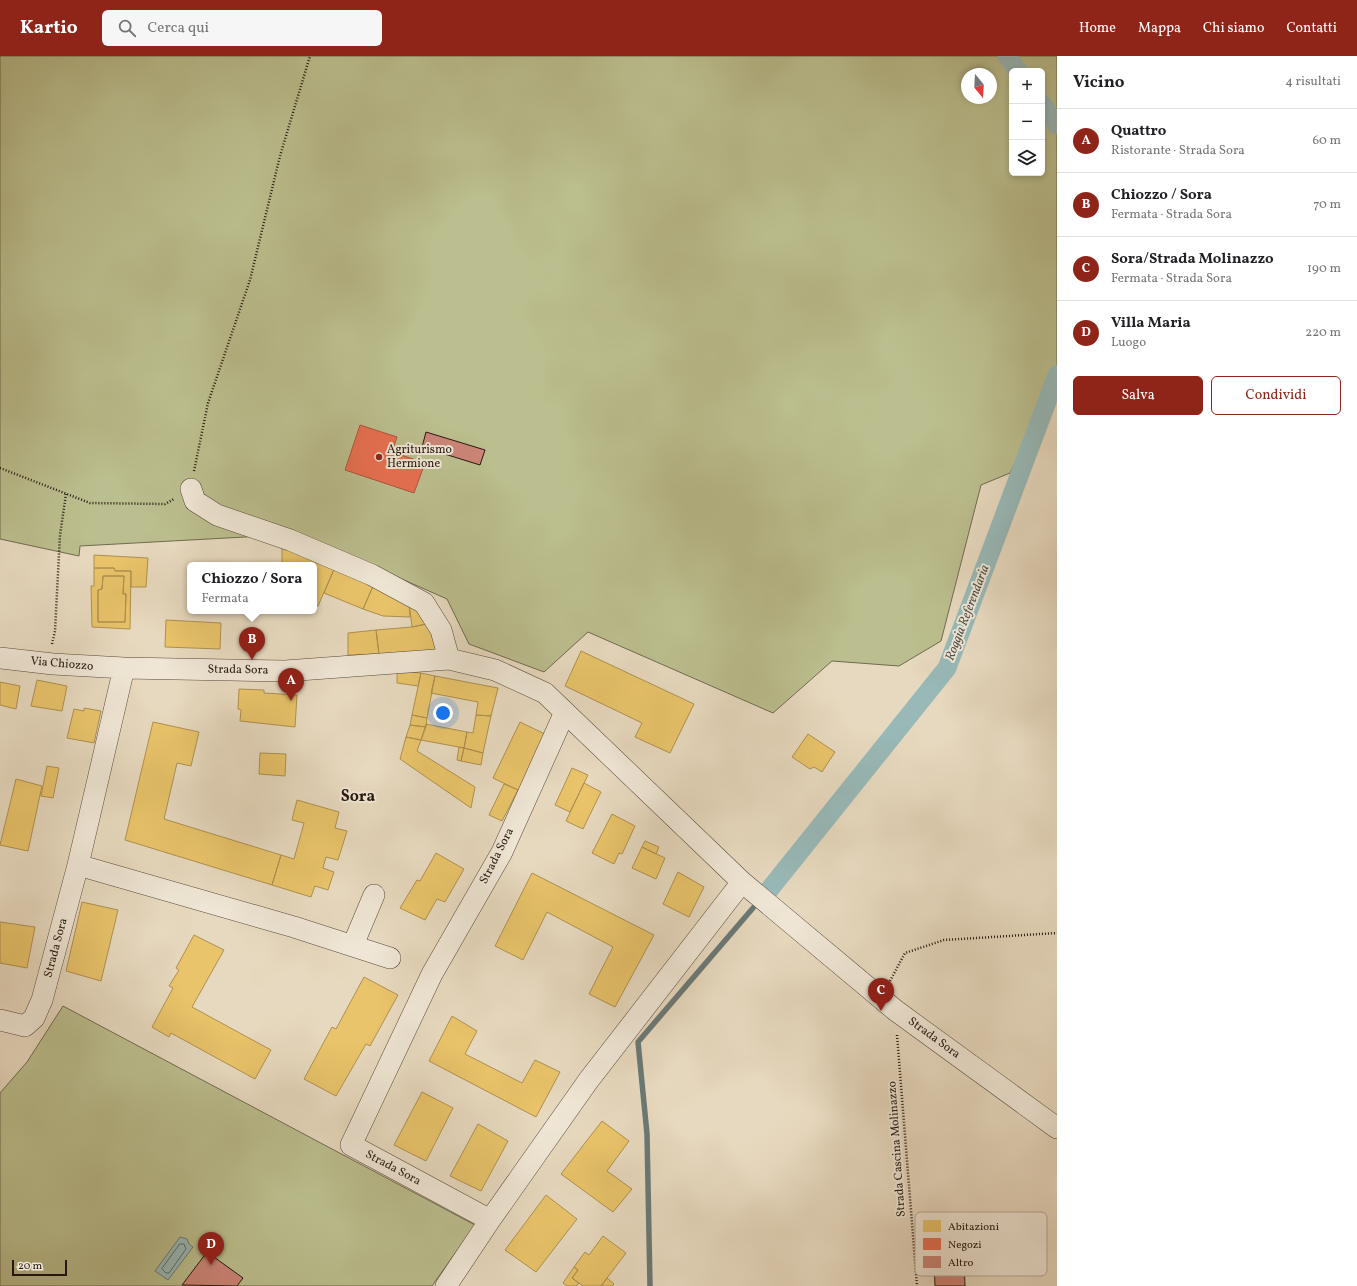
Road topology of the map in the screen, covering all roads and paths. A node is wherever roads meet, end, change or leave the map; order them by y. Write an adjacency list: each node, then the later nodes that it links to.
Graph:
1 (310, 56): 3 (path)
2 (0, 468): 4 (path)
3 (191, 488): 4 (path); 6 (street)
4 (66, 494): 7 (path)
5 (0, 658): 7 (street, Via Chiozzo)
6 (449, 659): 8 (street, Strada Sora); 9 (street, Strada Sora)
7 (46, 664): 8 (street, Via Chiozzo)
8 (124, 668): 10 (street, Strada Sora)
9 (565, 712): 11 (street, Strada Sora); 19 (street, Strada Sora)
10 (78, 866): 14 (street); 17 (street, Strada Sora)
11 (742, 882): 16 (street, Strada Sora); 19 (street)
12 (374, 895): 14 (street)
13 (1057, 933): 16 (path, Strada Cascina Molinazzo)
14 (353, 945): 15 (street)
15 (390, 958)
16 (895, 1010): 18 (street, Strada Sora); 20 (path, Strada Cascina Molinazzo)
17 (0, 1020)
18 (1057, 1128)
19 (490, 1220): 22 (street)
20 (915, 1261)
21 (916, 1276): 23 (path, Strada Cascina Molinazzo)
22 (446, 1286)
23 (917, 1286)

